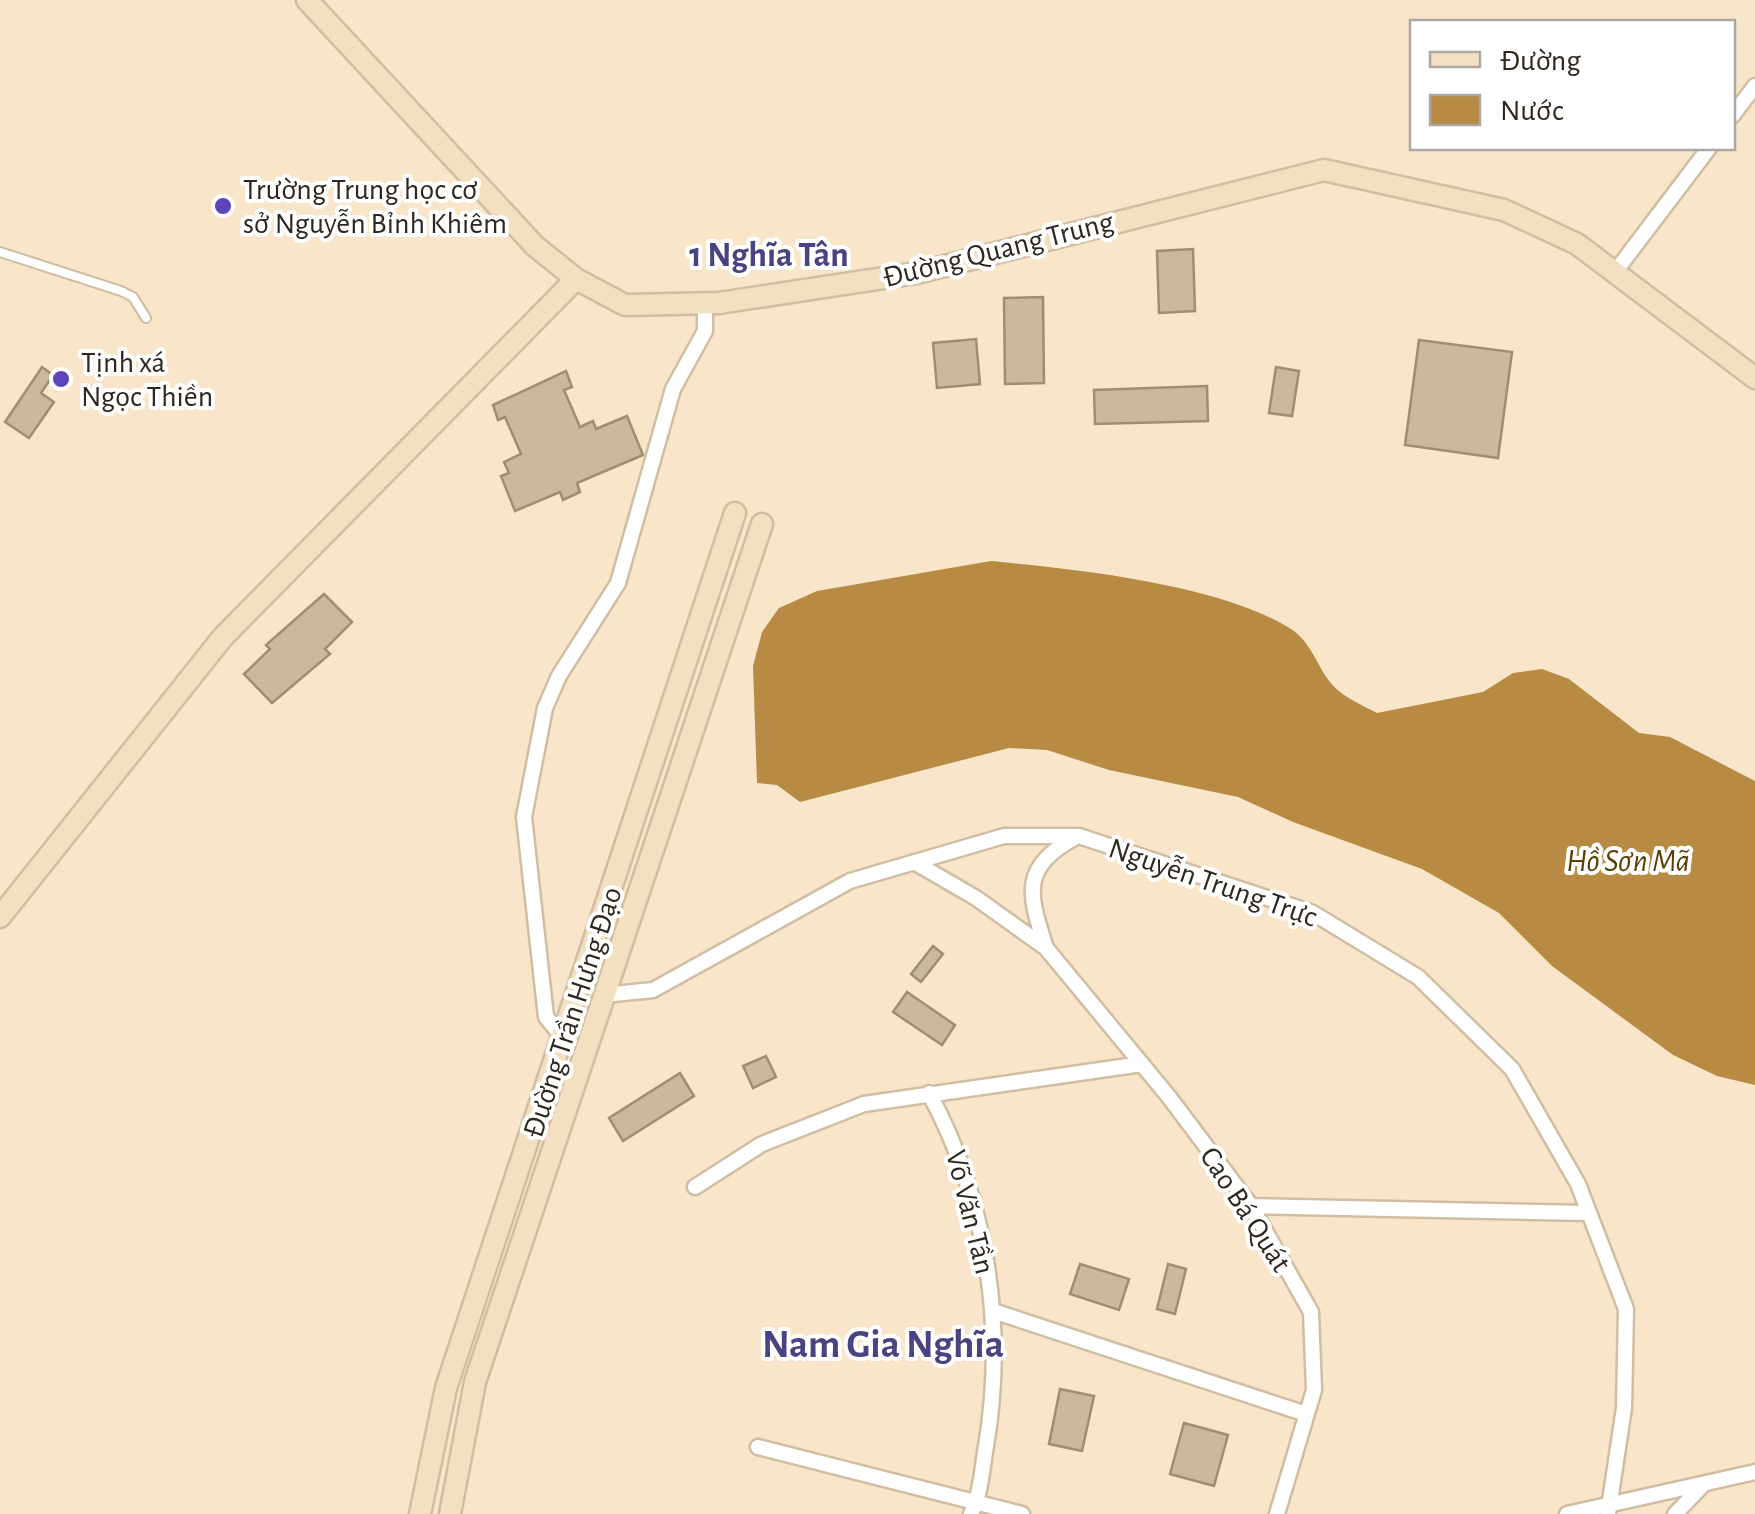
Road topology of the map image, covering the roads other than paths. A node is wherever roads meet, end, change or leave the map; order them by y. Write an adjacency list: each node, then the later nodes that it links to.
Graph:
1 (306, 0): 7 (street, Đường Quang Trung)
2 (1755, 86): 3 (street)
3 (1735, 112)
4 (1707, 150): 6 (street)
5 (0, 252): 9 (lane)
6 (1615, 272): 8 (street, Đường Quang Trung); 10 (street, Đường Quang Trung)
7 (576, 279): 8 (street, Đường Quang Trung); 17 (street)
8 (705, 303): 21 (street)
9 (146, 318)
10 (1755, 378)
11 (735, 514): 13 (street, Đường Trần Hưng Đạo)
12 (762, 524): 14 (street, Đường Trần Hưng Đạo)
13 (676, 696): 14 (street); 19 (street, Đường Trần Hưng Đạo)
14 (702, 704): 20 (street, Đường Trần Hưng Đạo)
15 (1079, 836): 16 (street, Nguyễn Trung Trực); 18 (street, Cao Bá Quát); 26 (street, Nguyễn Trung Trực)
16 (914, 862): 18 (street, Cao Bá Quát); 20 (street, Nguyễn Trung Trực)
17 (0, 917)
18 (1046, 948): 22 (street, Cao Bá Quát)
19 (581, 987): 20 (street); 21 (street, Đường Trần Hưng Đạo)
20 (604, 995): 35 (street, Đường Trần Hưng Đạo)
21 (564, 1040): 34 (street, Đường Trần Hưng Đạo)
22 (1142, 1064): 23 (street); 25 (street, Cao Bá Quát)
23 (929, 1093): 24 (street); 27 (street, Võ Văn Tần)
24 (695, 1187)
25 (1251, 1206): 26 (street); 28 (street, Cao Bá Quát)
26 (1588, 1213): 33 (street, Nguyễn Trung Trực)
27 (993, 1311): 28 (street); 32 (street, Võ Văn Tần)
28 (1306, 1414): 37 (street, Cao Bá Quát)
29 (758, 1447): 32 (street)
30 (1755, 1472): 31 (street)
31 (1702, 1486): 33 (street); 39 (street)
32 (974, 1508): 36 (street)
33 (1610, 1509): 38 (street)
34 (420, 1514)
35 (450, 1514)
36 (1022, 1514)
37 (1277, 1514)
38 (1567, 1514)
39 (1675, 1514)

